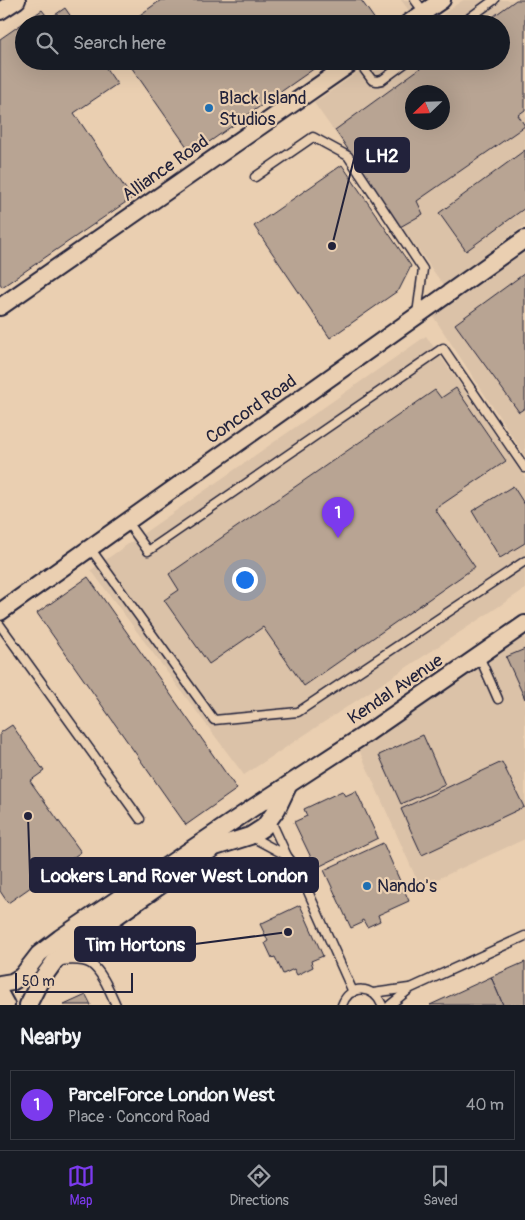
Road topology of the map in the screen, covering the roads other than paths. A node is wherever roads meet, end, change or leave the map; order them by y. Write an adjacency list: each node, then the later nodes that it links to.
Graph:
1 (17, 0): 5 (street)
2 (442, 0): 4 (street)
3 (494, 0): 6 (lane)
4 (419, 6)
5 (0, 11)
6 (473, 15)
7 (341, 70): 12 (street, Alliance Road)
8 (365, 70): 9 (lane)
9 (396, 70)
10 (255, 177): 13 (lane)
11 (525, 239): 13 (street, Concord Road)
12 (0, 308)
13 (417, 316): 15 (street, Concord Road)
14 (525, 468): 15 (lane)
15 (127, 522): 16 (street, Concord Road)
16 (90, 548): 17 (lane); 18 (street, Concord Road)
17 (525, 562)
18 (0, 612)
19 (525, 624): 21 (street, Kendal Avenue)
20 (0, 625): 25 (lane)
21 (479, 656): 22 (lane); 23 (street, Kendal Avenue)
22 (498, 699)
23 (288, 786): 24 (street, Kendal Avenue); 26 (street)
24 (254, 807): 26 (street); 31 (street, Kendal Avenue)
25 (140, 819)
26 (270, 819): 27 (street); 28 (lane)
27 (250, 836): 28 (lane); 30 (street)
28 (288, 856): 33 (lane)
29 (525, 936): 32 (lane)
30 (55, 961): 37 (street); 38 (lane)
31 (0, 984)
32 (411, 988): 34 (lane); 41 (lane)
33 (353, 992): 34 (lane); 39 (lane)
34 (373, 993): 40 (lane)
35 (0, 994): 36 (street)
36 (6, 1005)
37 (28, 1005)
38 (116, 1005)
39 (342, 1005)
40 (382, 1005)
41 (390, 1005)

